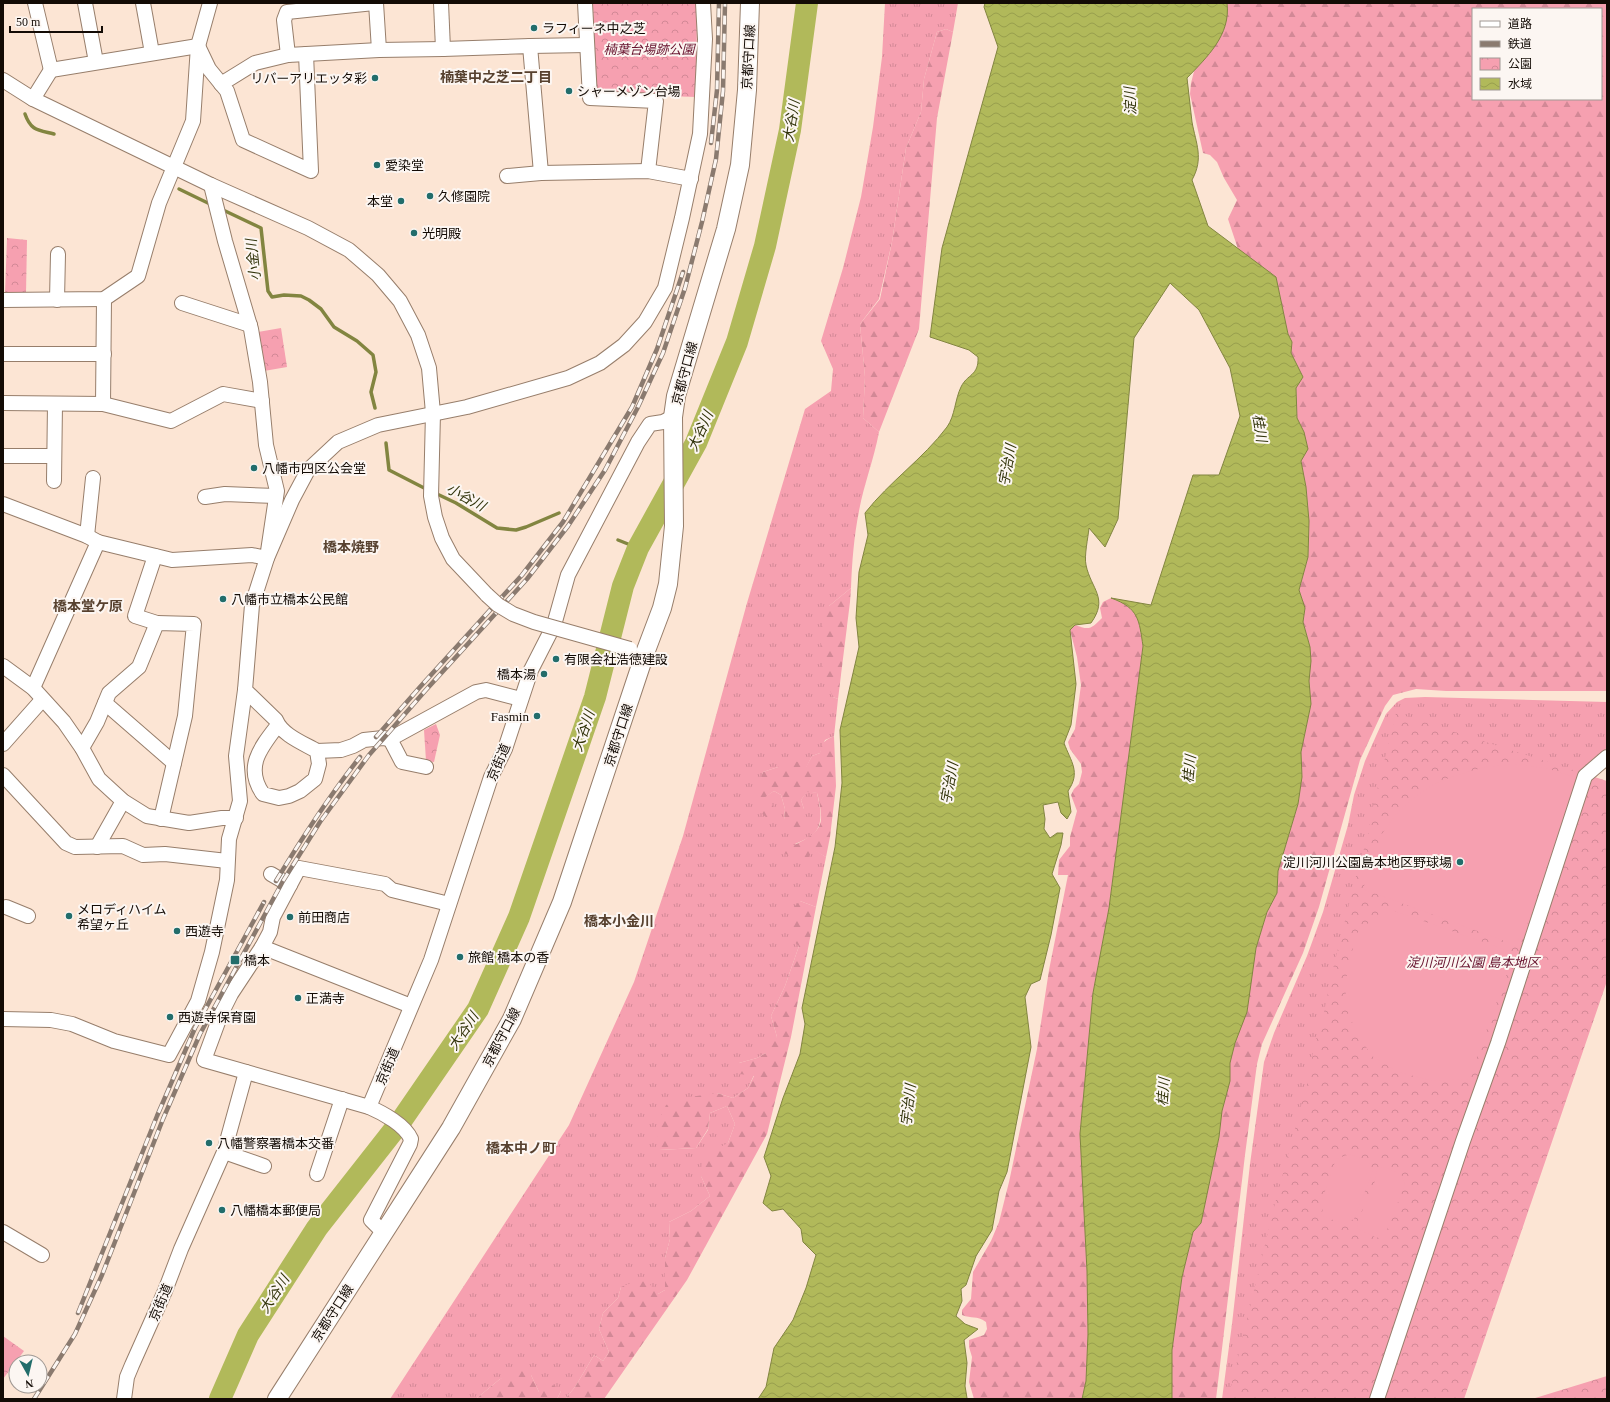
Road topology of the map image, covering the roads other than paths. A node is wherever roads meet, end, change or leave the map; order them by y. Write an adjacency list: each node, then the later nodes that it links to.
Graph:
1 (35, 3): 19 (street)
2 (85, 3): 18 (street)
3 (143, 3): 15 (street)
4 (210, 3): 11 (street)
5 (375, 3): 14 (street); 17 (street)
6 (441, 3): 13 (street)
7 (586, 3): 10 (street)
8 (703, 3): 27 (street)
9 (750, 3): 42 (main road, 京都守口線)
10 (587, 45): 12 (street); 24 (street)
11 (198, 46): 15 (street); 21 (street); 23 (street)
12 (530, 46): 13 (street); 25 (street)
13 (443, 49): 14 (street)
14 (378, 50): 16 (street)
15 (152, 52): 18 (street)
16 (306, 54): 17 (street); 21 (street)
17 (288, 55): 21 (street)
18 (96, 62): 19 (street)
19 (51, 70): 22 (street)
20 (3, 80): 22 (street)
21 (220, 84)
22 (33, 99): 23 (street)
23 (173, 167): 28 (street); 32 (street)
24 (648, 171): 25 (street); 27 (street)
25 (542, 173): 26 (street)
26 (507, 176)
27 (691, 179): 41 (street)
28 (211, 185): 34 (street); 41 (street)
29 (58, 254): 31 (street)
30 (3, 300): 31 (street)
31 (56, 300): 32 (street)
32 (104, 300): 36 (street)
33 (182, 303): 34 (street)
34 (250, 325): 37 (street)
35 (3, 354): 36 (street)
36 (104, 354): 40 (street)
37 (262, 401): 40 (street); 47 (street)
38 (3, 403): 39 (street)
39 (54, 404): 40 (street); 44 (street)
40 (103, 404)
41 (434, 413): 52 (street); 54 (street, bridge)
42 (673, 417): 54 (main road, 京都守口線); 58 (street, 京街道)
43 (3, 456): 44 (street)
44 (54, 456): 46 (street)
45 (93, 478): 50 (street)
46 (54, 481)
47 (276, 496): 48 (street); 52 (street)
48 (205, 497)
49 (3, 504): 50 (street)
50 (92, 539): 51 (street); 56 (street)
51 (155, 556): 52 (street); 53 (street)
52 (266, 558): 57 (street)
53 (158, 623): 60 (street); 67 (street)
54 (638, 651): 90 (main road, 京都守口線)
55 (3, 666): 56 (street)
56 (33, 688): 59 (street)
57 (245, 690): 61 (street); 71 (street)
58 (521, 699): 62 (street); 77 (street, 京街道)
59 (42, 700): 63 (street); 64 (street)
60 (105, 702): 64 (street); 67 (street)
61 (278, 725): 65 (street); 65 (street)
62 (390, 739): 65 (street); 68 (street)
63 (3, 744)
64 (82, 748): 70 (street)
65 (317, 751)
66 (1607, 757): 94 (street)
67 (174, 763): 72 (street)
68 (426, 767)
69 (3, 775): 73 (street)
70 (123, 802): 72 (street); 73 (street)
71 (236, 818): 72 (street); 74 (street)
72 (161, 819)
73 (97, 847): 74 (street)
74 (228, 861): 82 (street)
75 (271, 874): 76 (street)
76 (290, 885): 77 (street); 80 (street)
77 (449, 904): 81 (street, 京街道)
78 (4, 906): 79 (street)
79 (28, 916)
80 (262, 947): 81 (street); 83 (street)
81 (411, 1006): 85 (street, 京街道)
82 (3, 1019)
83 (246, 1072): 84 (street); 86 (street, 京街道)
84 (342, 1099): 85 (street); 88 (street)
85 (369, 1107): 90 (street)
86 (224, 1152): 87 (street); 92 (street, 京街道)
87 (264, 1166)
88 (317, 1174)
89 (3, 1232): 91 (street)
90 (384, 1233): 93 (main road, 京都守口線)
91 (42, 1255)
92 (124, 1399)
93 (277, 1399)
94 (1377, 1399)

